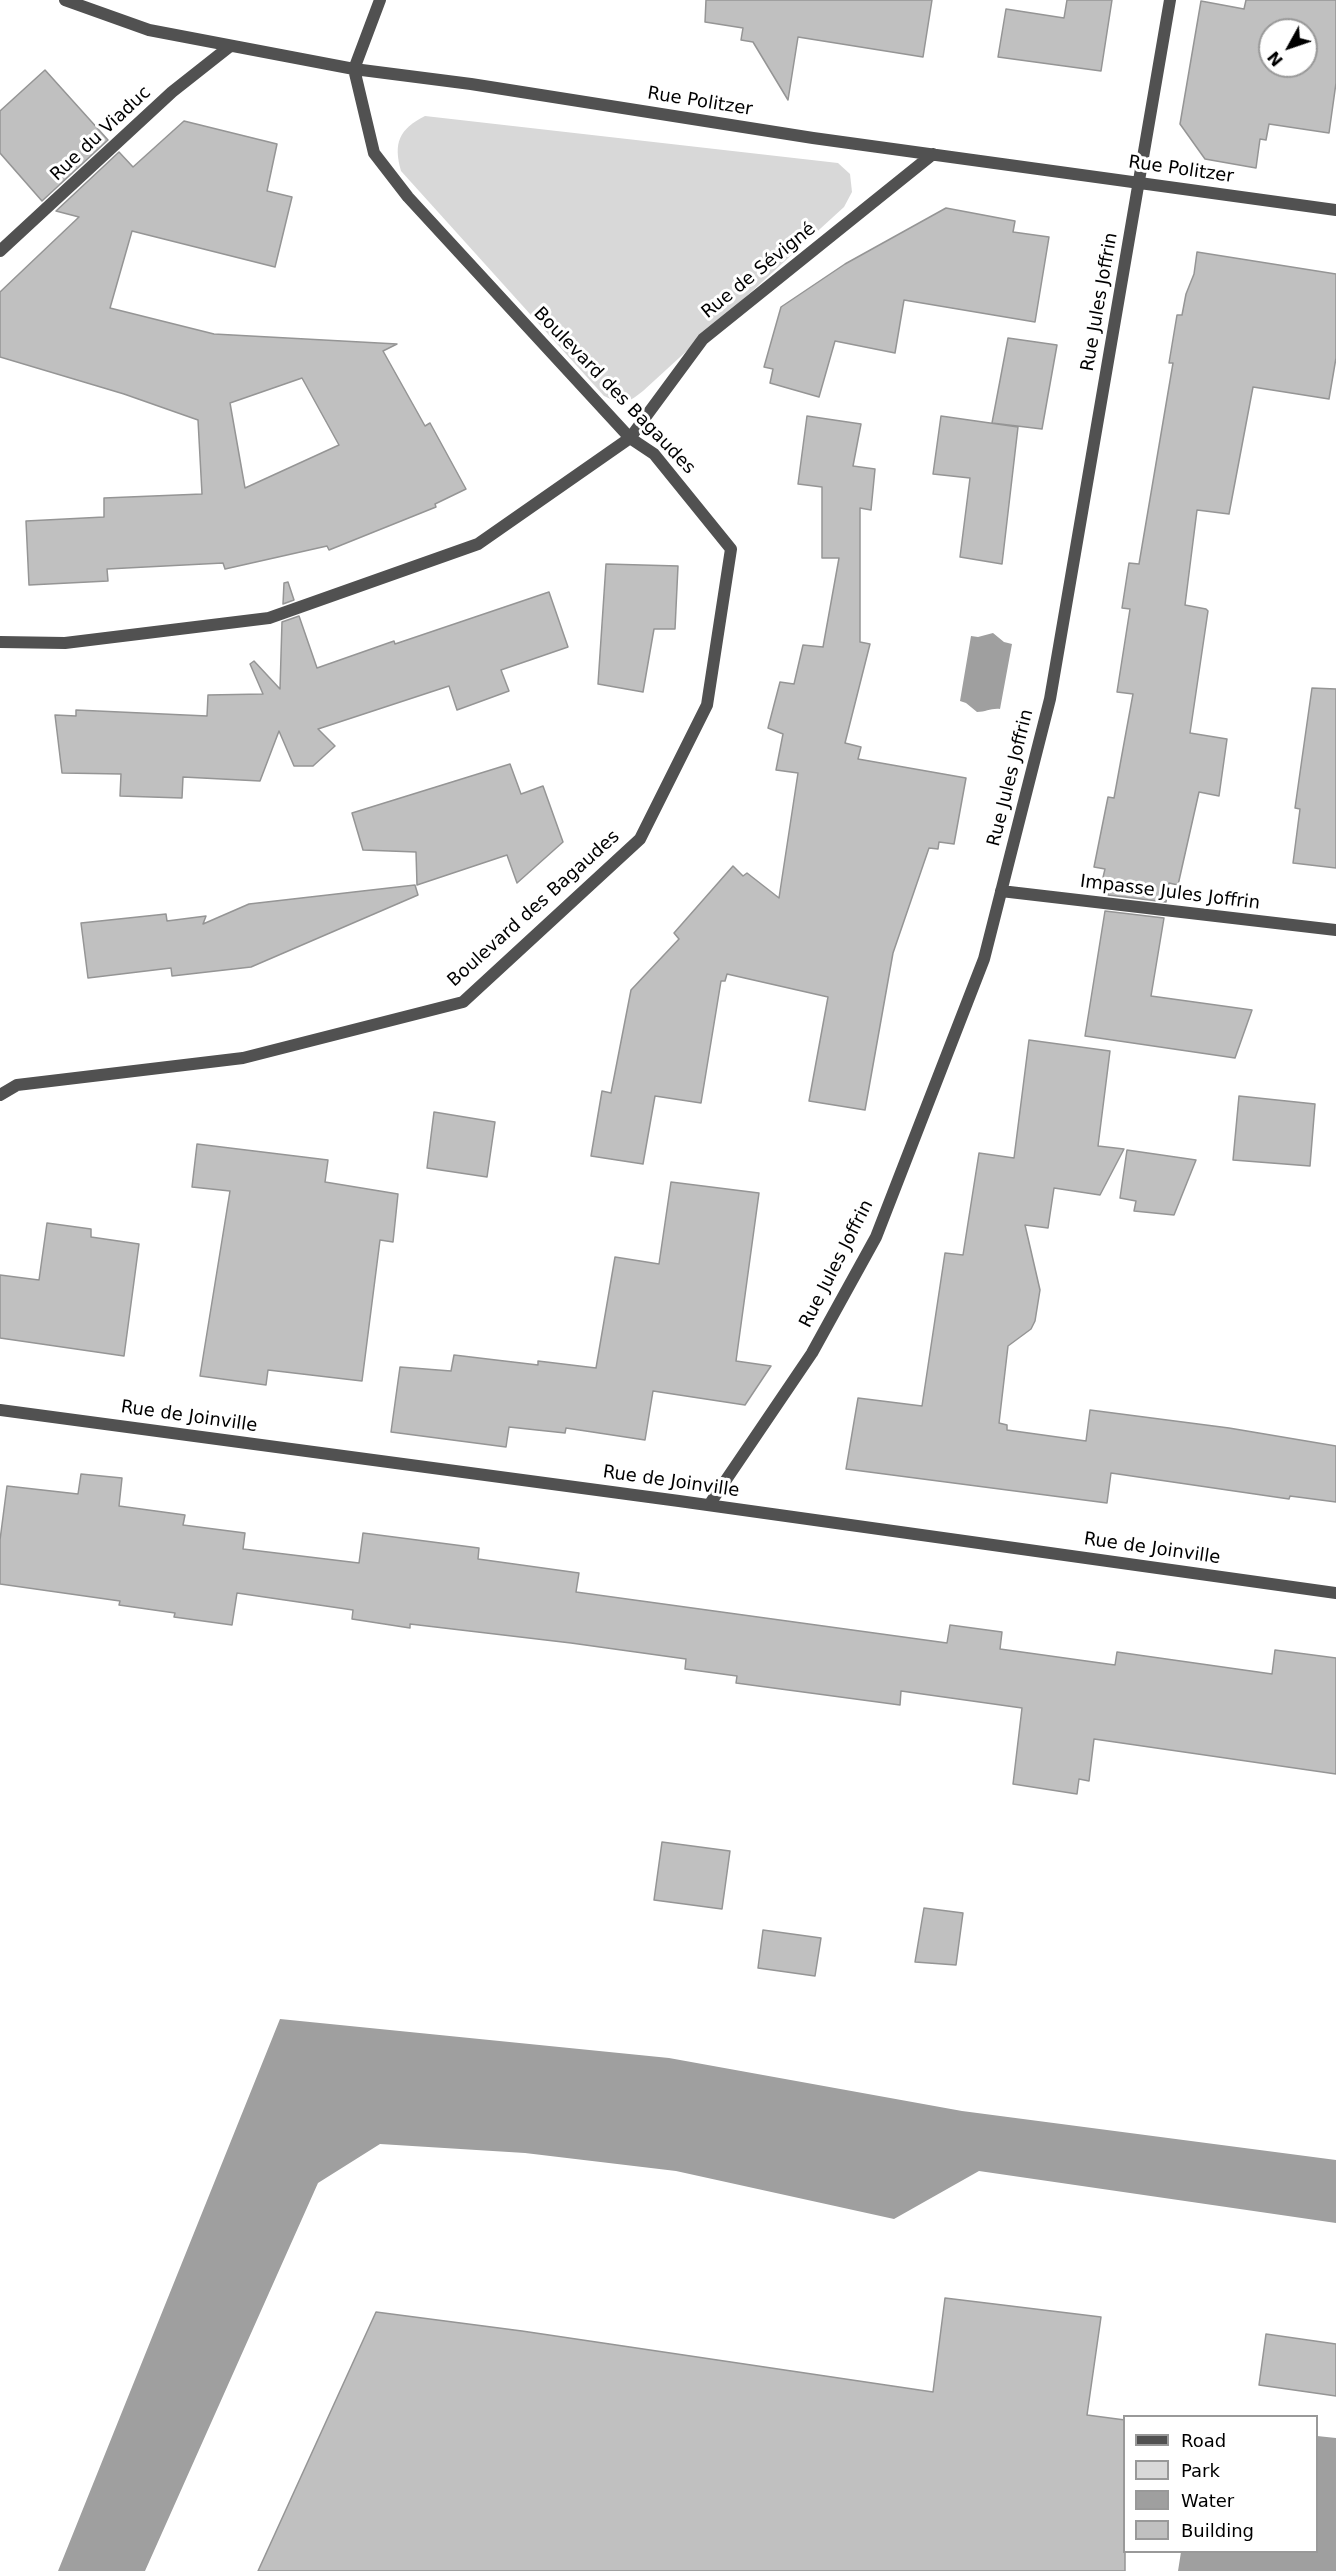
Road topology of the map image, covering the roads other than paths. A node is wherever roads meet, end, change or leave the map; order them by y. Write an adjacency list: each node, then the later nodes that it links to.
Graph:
1 (65, 0): 4 (street, Rue Politzer)
2 (380, 0): 5 (street)
3 (1170, 0): 7 (street, Rue Jules Joffrin)
4 (229, 47): 5 (street, Rue Politzer); 9 (street, Rue du Viaduc)
5 (354, 69): 6 (street, Rue Politzer); 10 (street, Boulevard des Bagaudes)
6 (933, 154): 7 (street, Rue Politzer); 10 (street, Rue de Sévigné)
7 (1140, 183): 8 (street, Rue Politzer); 12 (street, Rue Jules Joffrin)
8 (1336, 210)
9 (0, 250)
10 (630, 438): 11 (street, Rue de Sévigné); 14 (street, Boulevard des Bagaudes)
11 (0, 642)
12 (1001, 891): 13 (street, Impasse Jules Joffrin); 16 (street, Rue Jules Joffrin)
13 (1336, 930)
14 (0, 1095)
15 (0, 1410): 16 (street, Rue de Joinville)
16 (709, 1505): 17 (street, Rue de Joinville)
17 (1336, 1593)

